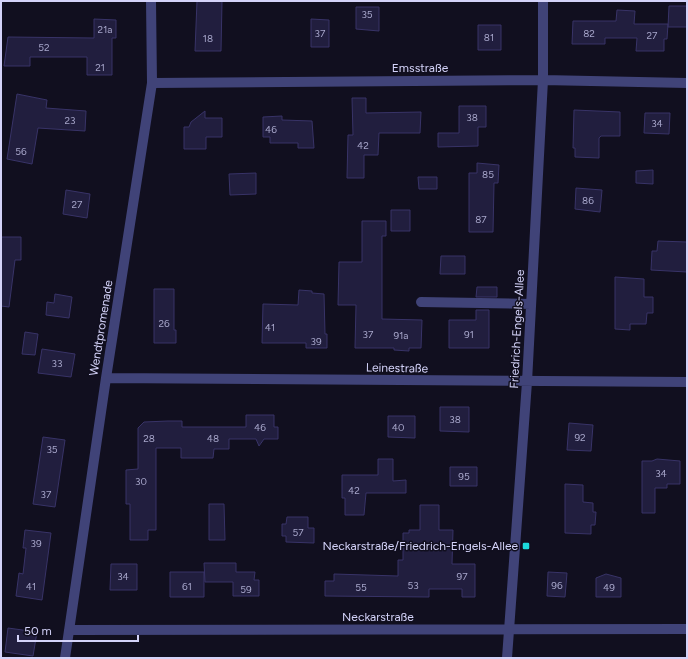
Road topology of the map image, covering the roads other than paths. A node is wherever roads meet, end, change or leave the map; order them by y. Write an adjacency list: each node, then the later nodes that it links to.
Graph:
1 (151, 1): 4 (street, Wendtpromenade)
2 (542, 1): 3 (street, Friedrich-Engels-Allee)
3 (543, 80): 4 (street, Emsstraße); 5 (street, Emsstraße); 7 (street, Friedrich-Engels-Allee)
4 (152, 83): 8 (street, Wendtpromenade)
5 (687, 83)
6 (421, 302): 7 (street)
7 (531, 304): 9 (street, Friedrich-Engels-Allee)
8 (106, 378): 9 (street, Leinestraße); 12 (street, Wendtpromenade)
9 (528, 382): 10 (street, Leinestraße); 13 (street, Friedrich-Engels-Allee)
10 (687, 382)
11 (687, 629): 13 (street, Neckarstraße)
12 (69, 630): 13 (street, Neckarstraße); 14 (street, Wendtpromenade)
13 (509, 630): 15 (street, Friedrich-Engels-Allee)
14 (65, 658)
15 (507, 658)

